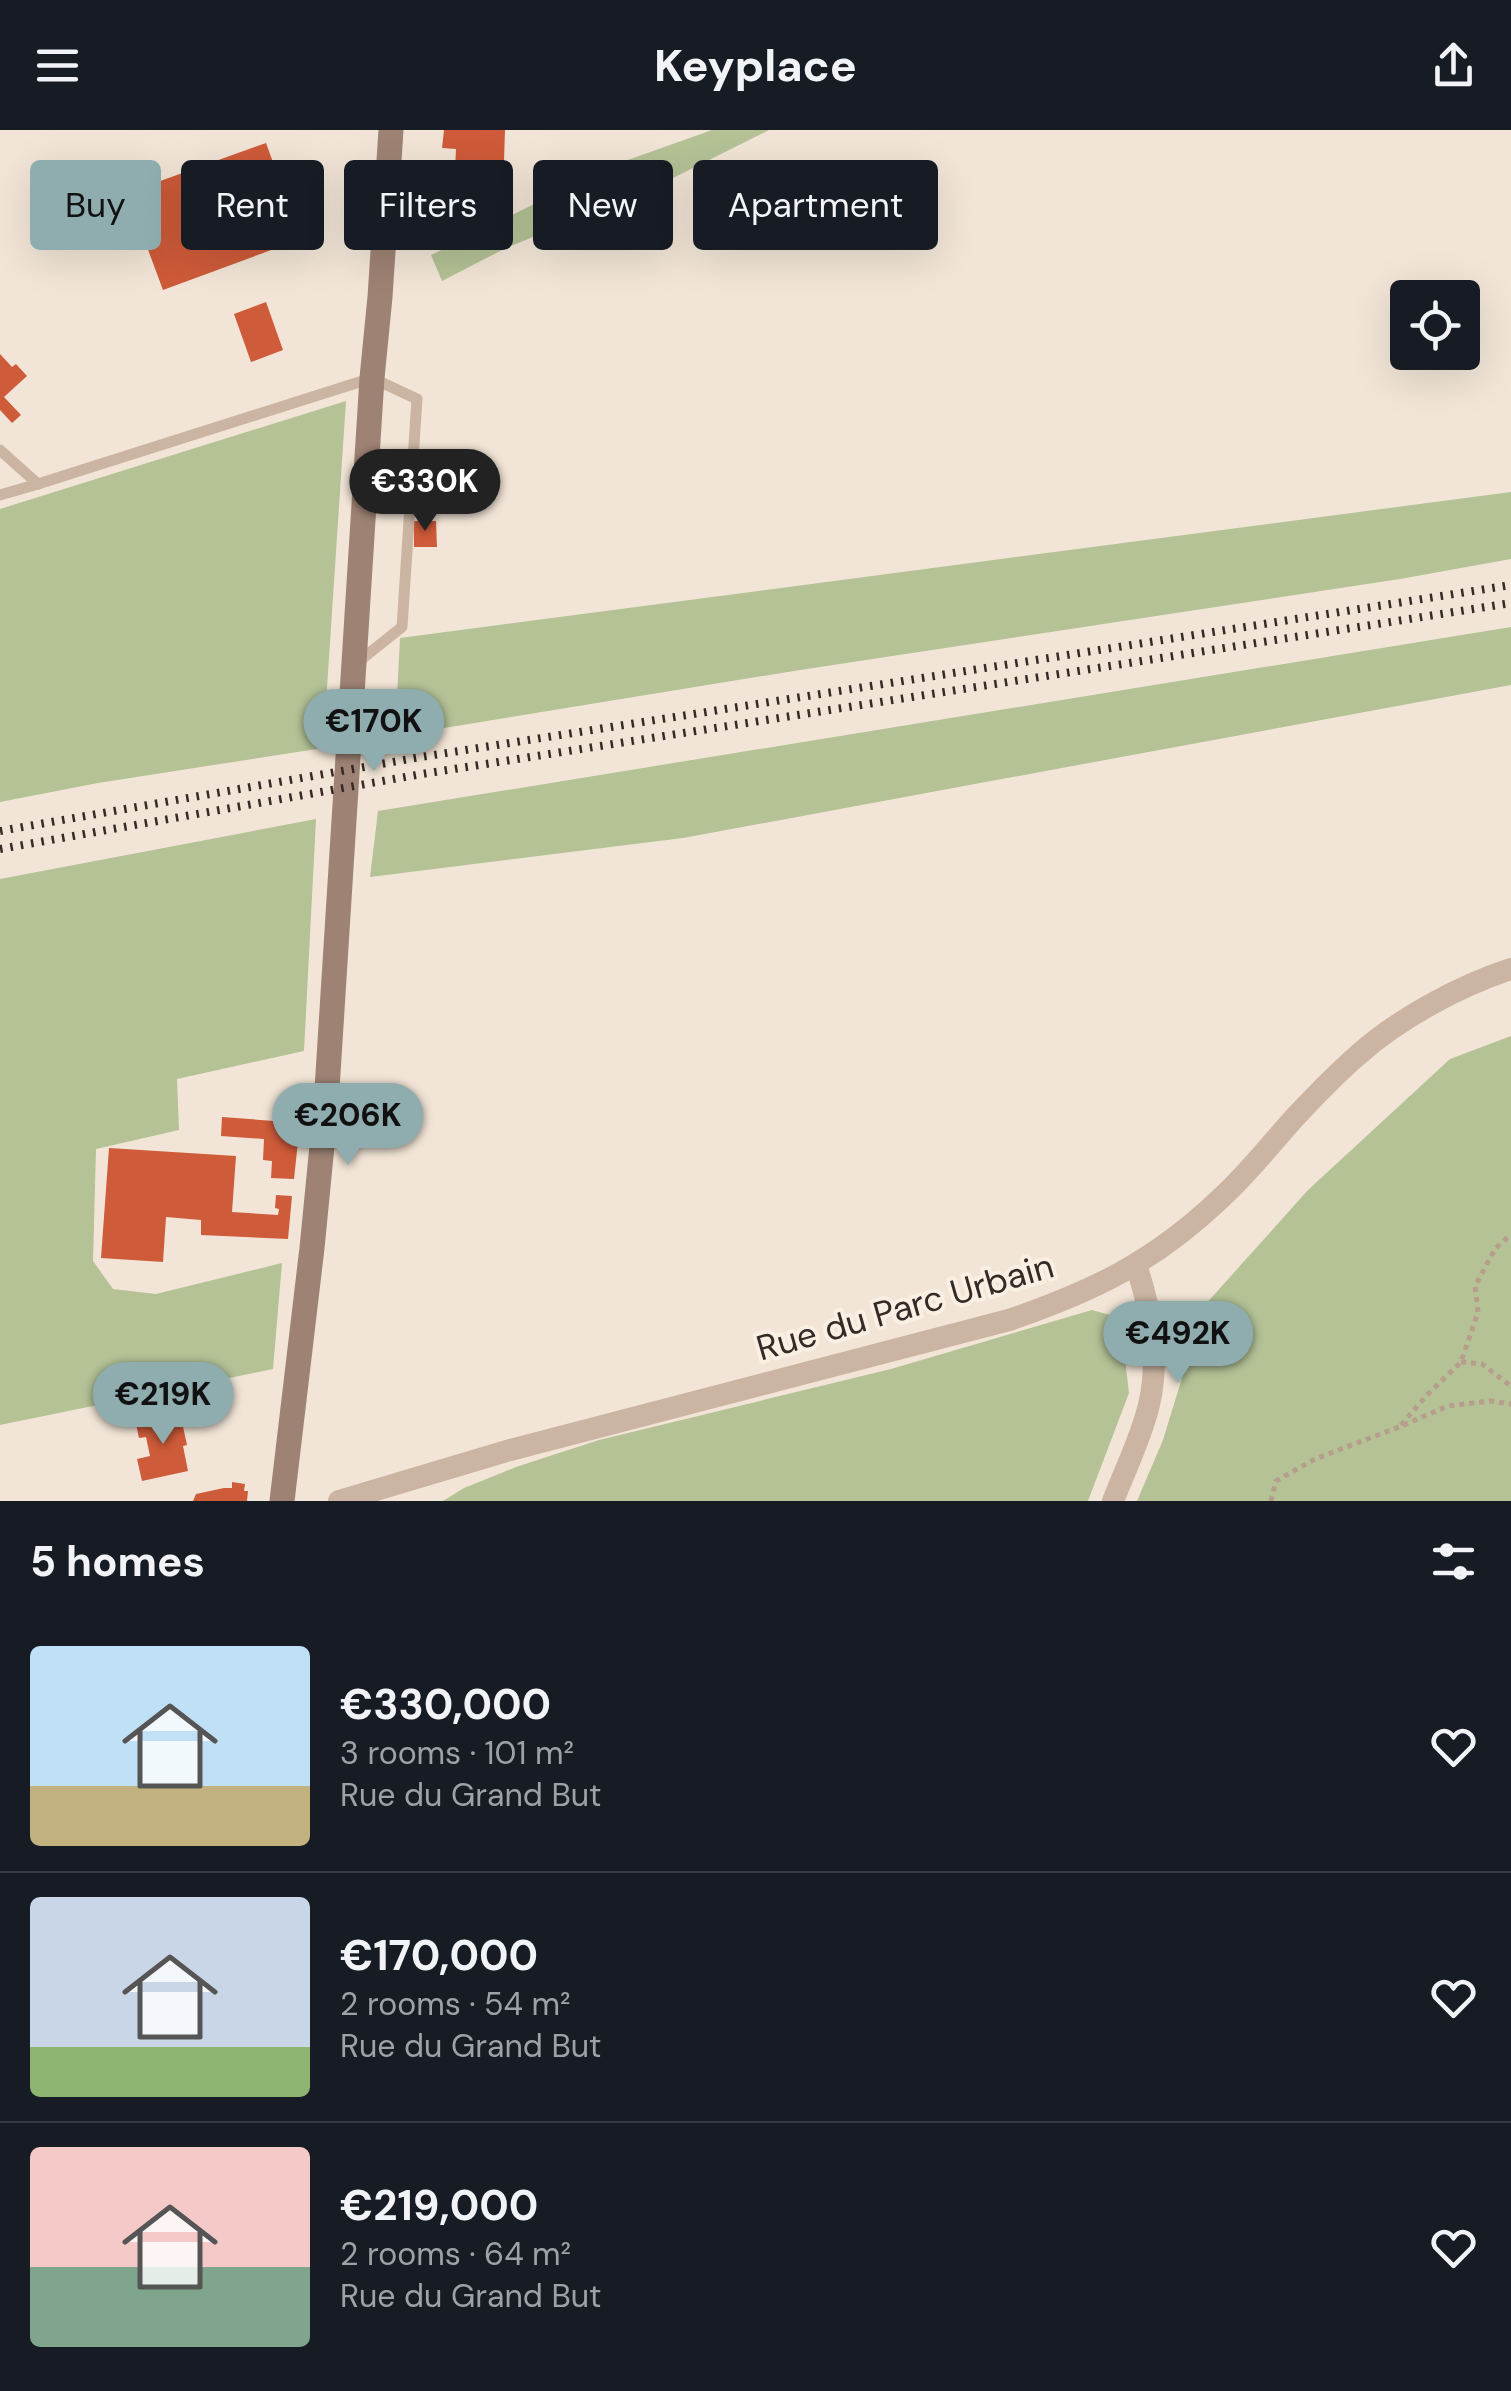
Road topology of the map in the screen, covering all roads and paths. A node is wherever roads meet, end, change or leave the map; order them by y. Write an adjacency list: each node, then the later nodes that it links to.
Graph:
1 (391, 130): 2 (main road)
2 (372, 378): 4 (lane); 6 (main road); 6 (lane)
3 (0, 450): 4 (lane)
4 (38, 484): 5 (lane)
5 (0, 495)
6 (354, 666): 14 (main road)
7 (1511, 969): 9 (street, Rue du Parc Urbain)
8 (1511, 1234): 10 (path)
9 (1136, 1265): 15 (street, Rue du Parc Urbain); 16 (street)
10 (1461, 1362): 11 (path); 13 (path)
11 (1511, 1386)
12 (1511, 1404): 13 (path)
13 (1400, 1427): 17 (path)
14 (282, 1501)
15 (339, 1501)
16 (1113, 1501)
17 (1271, 1501)

